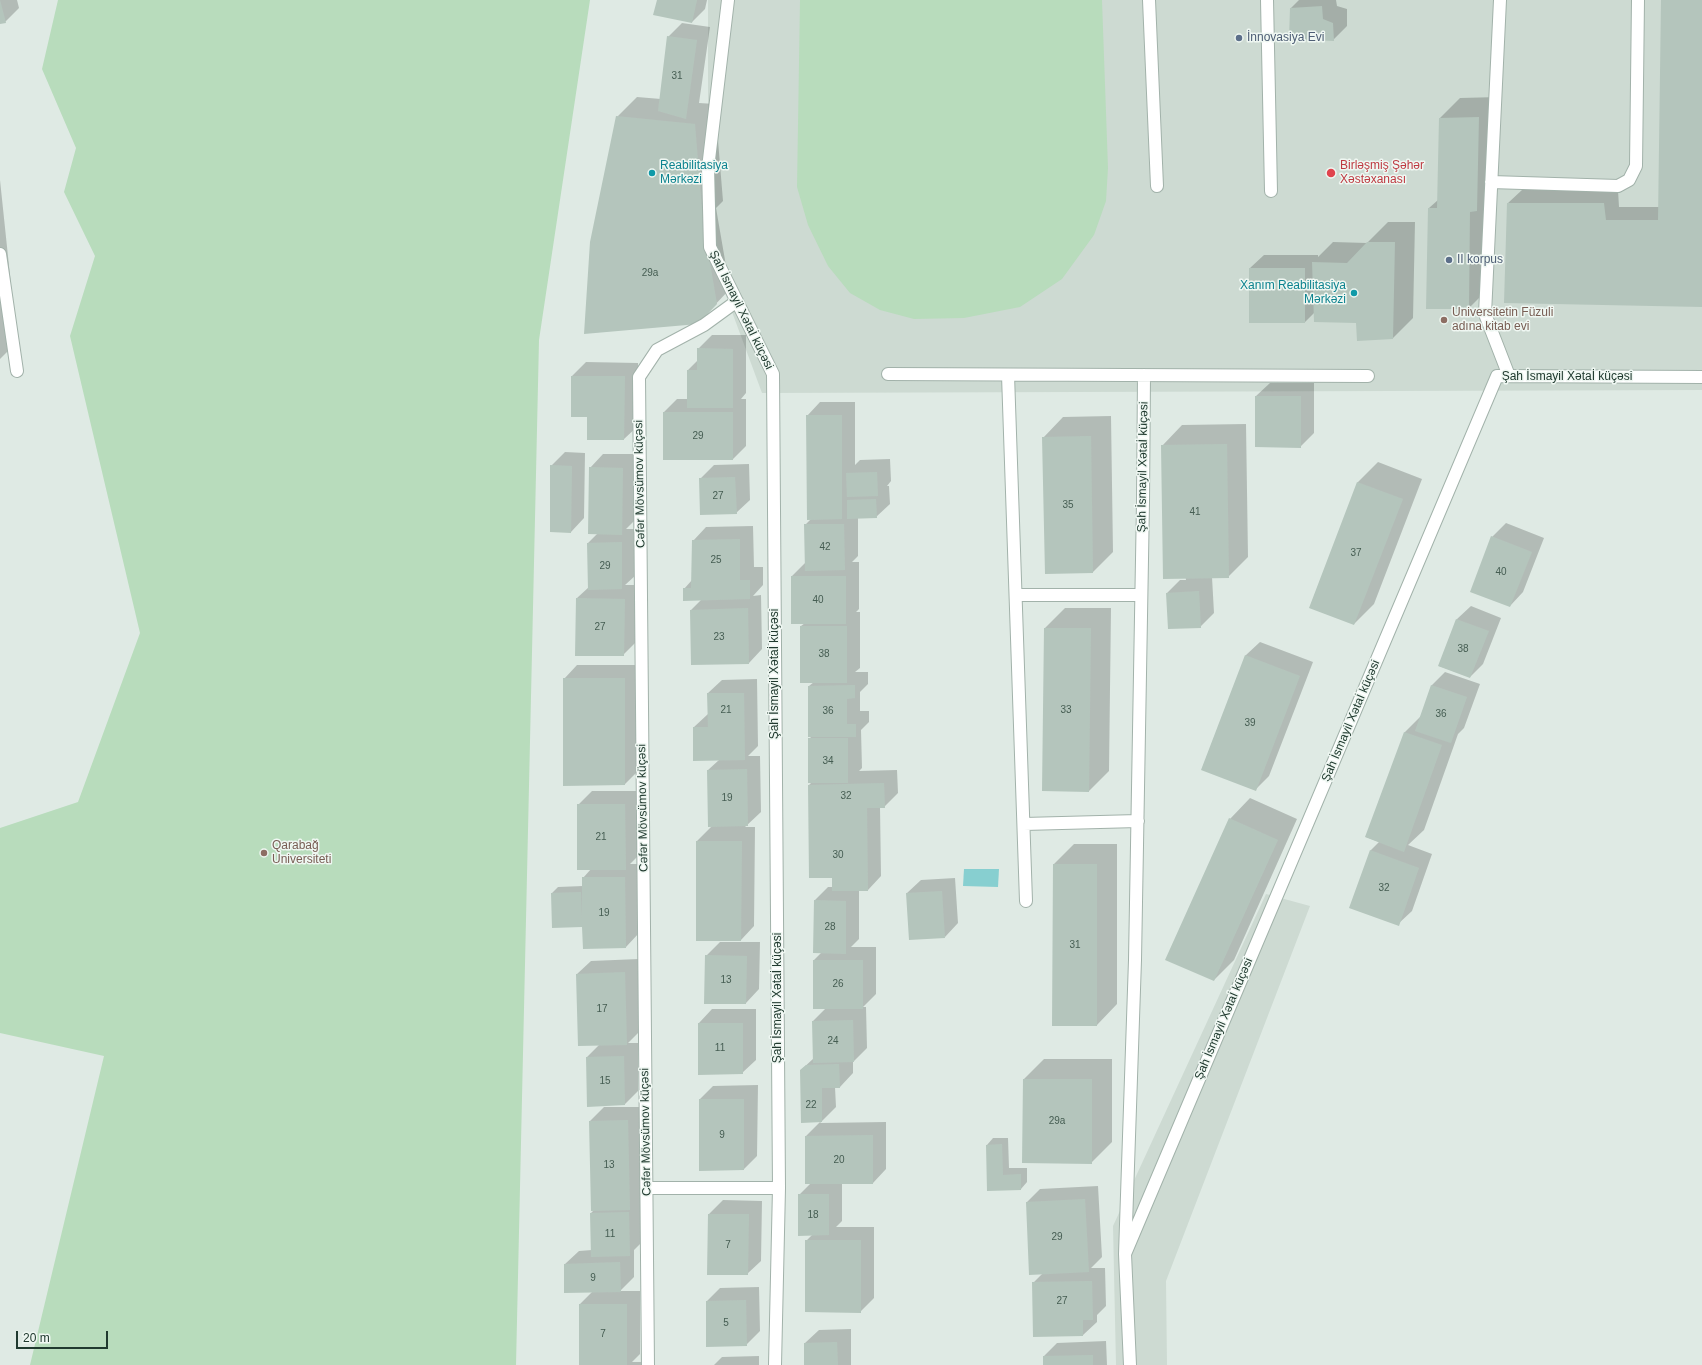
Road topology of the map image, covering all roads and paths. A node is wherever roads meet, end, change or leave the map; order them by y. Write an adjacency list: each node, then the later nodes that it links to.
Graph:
1 (728, 0): 10 (street, Şah İsmayil Xətaİ küçəsi)
2 (1149, 0): 7 (street)
3 (1267, 0): 8 (street)
4 (1500, 0): 6 (street)
5 (1638, 0): 6 (street)
6 (1491, 182): 16 (street)
7 (1157, 186)
8 (1271, 191)
9 (0, 254): 11 (street)
10 (737, 301): 23 (street, Cəfər Mövsümov küçəsi); 24 (street, Şah İsmayil Xətaİ küçəsi)
11 (17, 370)
12 (888, 374): 13 (street)
13 (1008, 375): 14 (street); 18 (street)
14 (1144, 375): 15 (street); 19 (street, Şah İsmayil Xətaİ küçəsi)
15 (1368, 376)
16 (1509, 376): 17 (street, Şah İsmayil Xətaİ küçəsi); 25 (street, Şah İsmayil Xətaİ küçəsi)
17 (1702, 377)
18 (1016, 595): 19 (street); 21 (street)
19 (1141, 595): 20 (street, Şah İsmayil Xətaİ küçəsi)
20 (1138, 821): 21 (street); 25 (street, Şah İsmayil Xətaİ küçəsi)
21 (1024, 824): 22 (street)
22 (1026, 901)
23 (647, 1188): 24 (street); 26 (street, Cəfər Mövsümov küçəsi)
24 (779, 1188): 27 (street, Şah İsmayil Xətaİ küçəsi)
25 (1125, 1254): 28 (street, Şah İsmayil Xətaİ küçəsi)
26 (648, 1365)
27 (775, 1365)
28 (1130, 1365)

